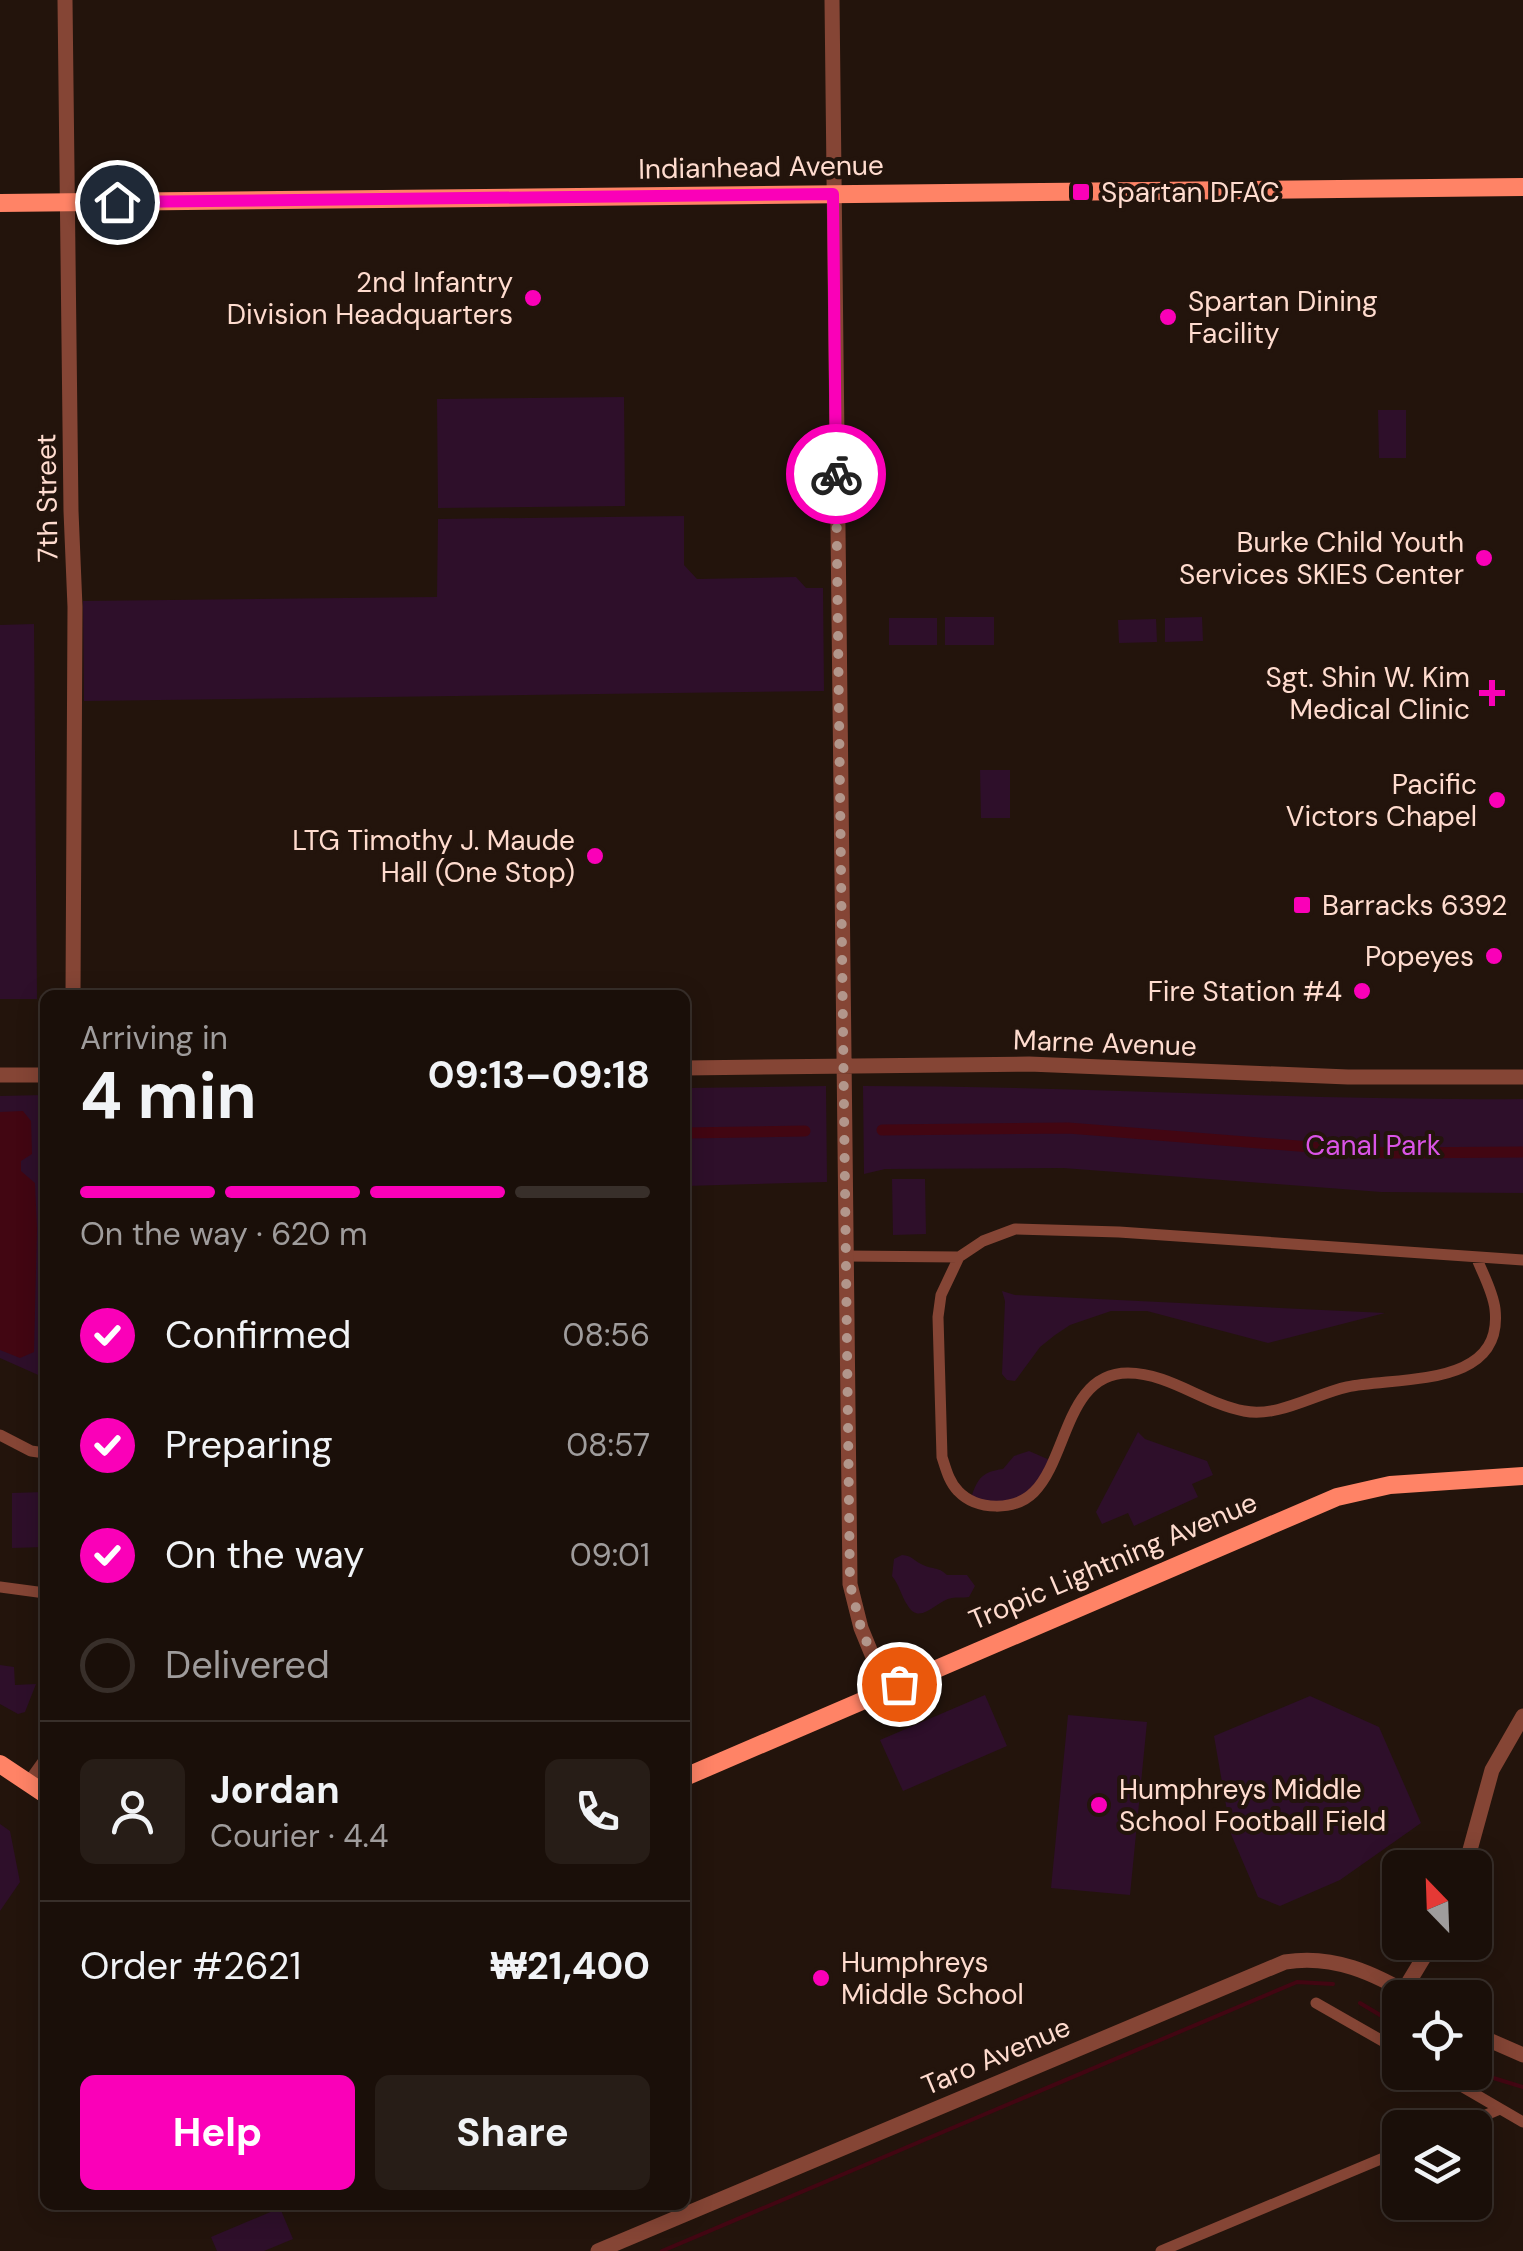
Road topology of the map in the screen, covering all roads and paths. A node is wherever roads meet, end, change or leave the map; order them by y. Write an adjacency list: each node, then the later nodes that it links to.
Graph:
1 (65, 0): 5 (street, 7th Street)
2 (832, 0): 4 (street)
3 (1523, 188): 4 (main road, Indianhead Avenue)
4 (833, 194): 5 (main road, Indianhead Avenue); 8 (street)
5 (67, 202): 6 (main road, Indianhead Avenue); 7 (street, 7th Street)
6 (0, 203)
7 (73, 990)
8 (844, 1066): 9 (street, Marne Avenue); 12 (street, Marne Avenue); 13 (street)
9 (690, 1068)
10 (0, 1075): 11 (street)
11 (40, 1076)
12 (1523, 1078)
13 (845, 1256): 14 (street); 22 (street)
14 (958, 1257): 15 (street); 15 (street)
15 (1476, 1259): 16 (street)
16 (1523, 1260)
17 (0, 1435): 18 (street)
18 (40, 1452)
19 (1523, 1476): 22 (main road, Tropic Lightning Avenue)
20 (0, 1587): 21 (street)
21 (40, 1592)
22 (886, 1689): 25 (main road, Tropic Lightning Avenue)
23 (1523, 1716): 27 (street)
24 (0, 1764): 26 (main road)
25 (690, 1775)
26 (38, 1788)
27 (1470, 1850)
28 (1382, 1981): 38 (street, Taro Avenue)
29 (1316, 2003): 31 (street)
30 (1492, 2041): 32 (street)
31 (1382, 2042)
32 (1523, 2055)
33 (1468, 2090): 34 (street)
34 (1500, 2109): 35 (street); 36 (street)
35 (1492, 2112)
36 (1523, 2122)
37 (1382, 2159): 39 (street)
38 (598, 2251)
39 (1161, 2251)

